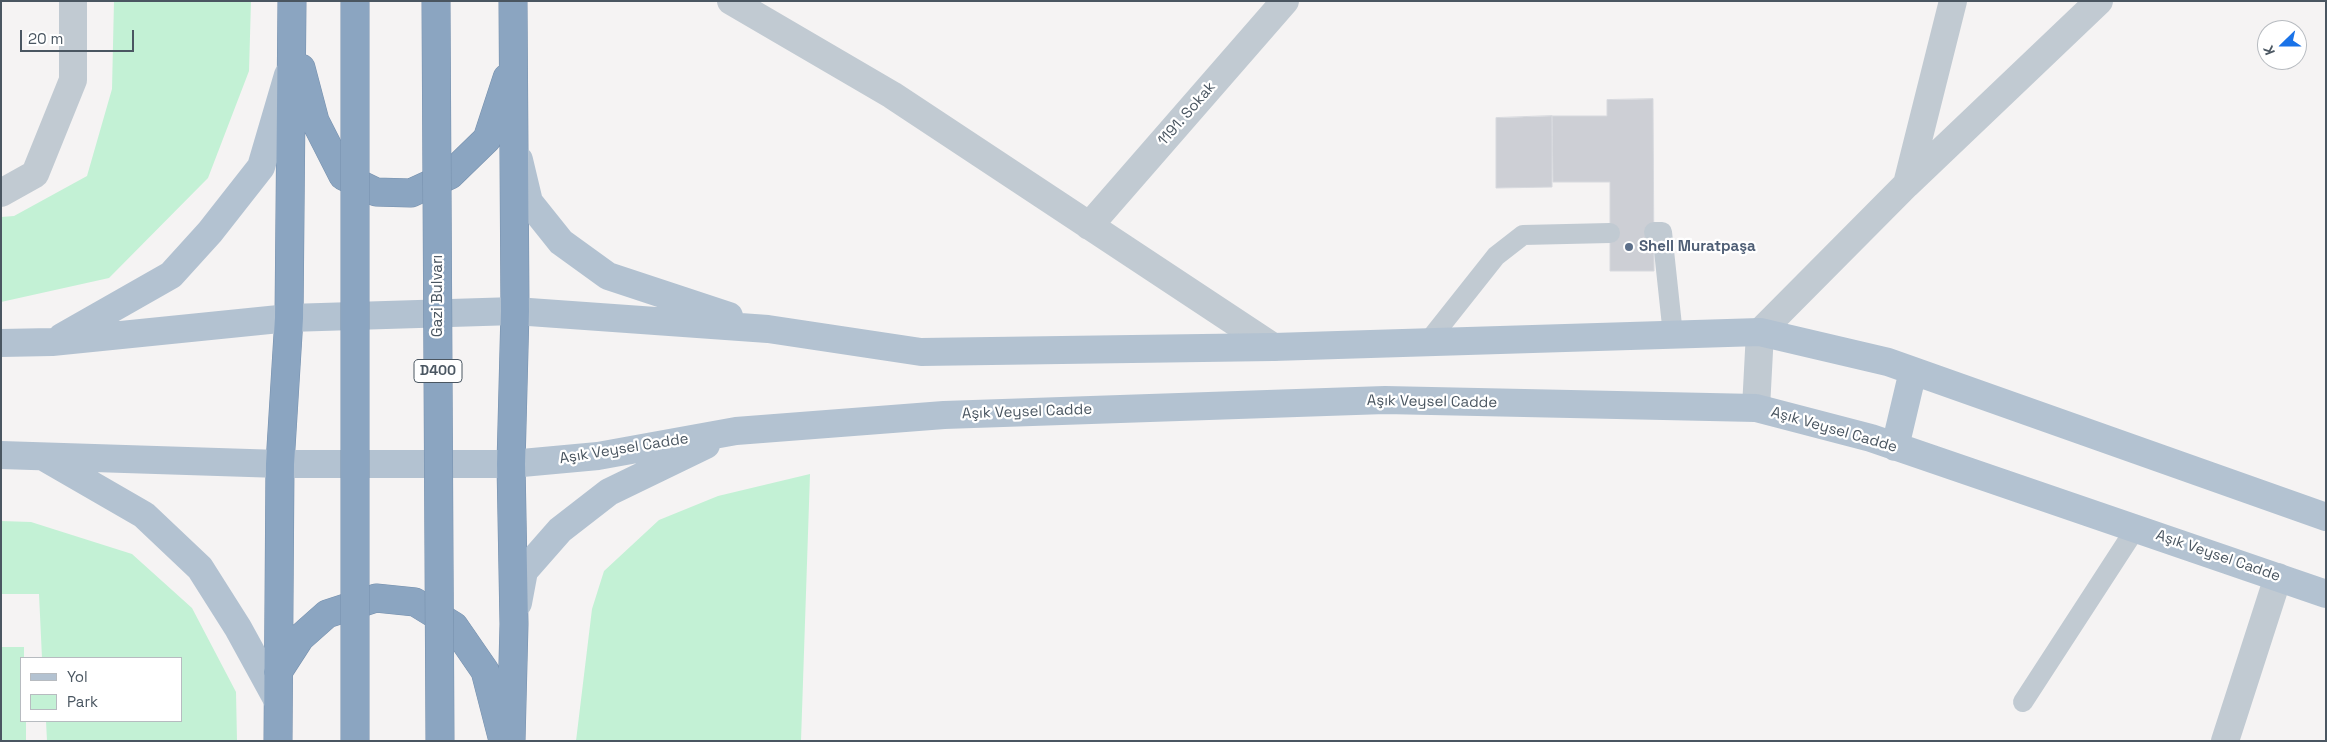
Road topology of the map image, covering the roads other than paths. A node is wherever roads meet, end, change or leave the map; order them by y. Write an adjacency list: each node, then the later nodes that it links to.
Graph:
1 (73, 1): 15 (street)
2 (292, 1): 10 (highway)
3 (355, 1): 45 (highway, bridge)
4 (436, 1): 46 (highway, Gazi Bulvarı / D400, bridge)
5 (513, 1): 11 (highway)
6 (731, 1): 16 (street)
7 (1285, 1): 16 (street, 1191. Sokak)
8 (1953, 1): 14 (street)
9 (2098, 1): 14 (street)
10 (292, 30): 11 (highway); 12 (highway)
11 (514, 56): 13 (highway)
12 (292, 62): 20 (highway); 24 (main road)
13 (515, 145): 19 (highway); 21 (main road)
14 (1907, 184): 22 (street)
15 (1, 193)
16 (1089, 226): 27 (street)
17 (1654, 232): 23 (lane)
18 (1610, 233): 25 (lane)
19 (515, 311): 20 (main road); 21 (main road); 35 (highway)
20 (289, 318): 24 (main road); 34 (highway)
21 (768, 329): 27 (main road)
22 (1760, 332): 23 (main road); 28 (main road); 29 (street)
23 (1673, 335): 25 (main road)
24 (52, 342): 26 (main road)
25 (1427, 342): 27 (main road)
26 (1, 343)
27 (1273, 347)
28 (1913, 370): 31 (main road); 36 (main road)
29 (1756, 408): 30 (main road, Aşık Veysel Cadde); 31 (main road, Aşık Veysel Cadde)
30 (736, 431): 35 (main road, Aşık Veysel Cadde); 40 (main road)
31 (1895, 447): 37 (main road, Aşık Veysel Cadde)
32 (1, 455): 33 (main road, Aşık Veysel Cadde)
33 (44, 456): 34 (main road, Aşık Veysel Cadde); 42 (main road)
34 (280, 464): 35 (main road, Aşık Veysel Cadde); 41 (highway)
35 (511, 464): 40 (highway)
36 (2326, 517)
37 (2136, 528): 38 (main road, Aşık Veysel Cadde); 43 (lane)
38 (2278, 577): 39 (main road, Aşık Veysel Cadde); 49 (street)
39 (2326, 594)
40 (514, 624): 48 (highway)
41 (278, 672): 42 (highway); 47 (highway)
42 (278, 700): 44 (highway)
43 (2023, 702)
44 (278, 741)
45 (355, 741)
46 (440, 741)
47 (503, 741)
48 (511, 741)
49 (2225, 741)

